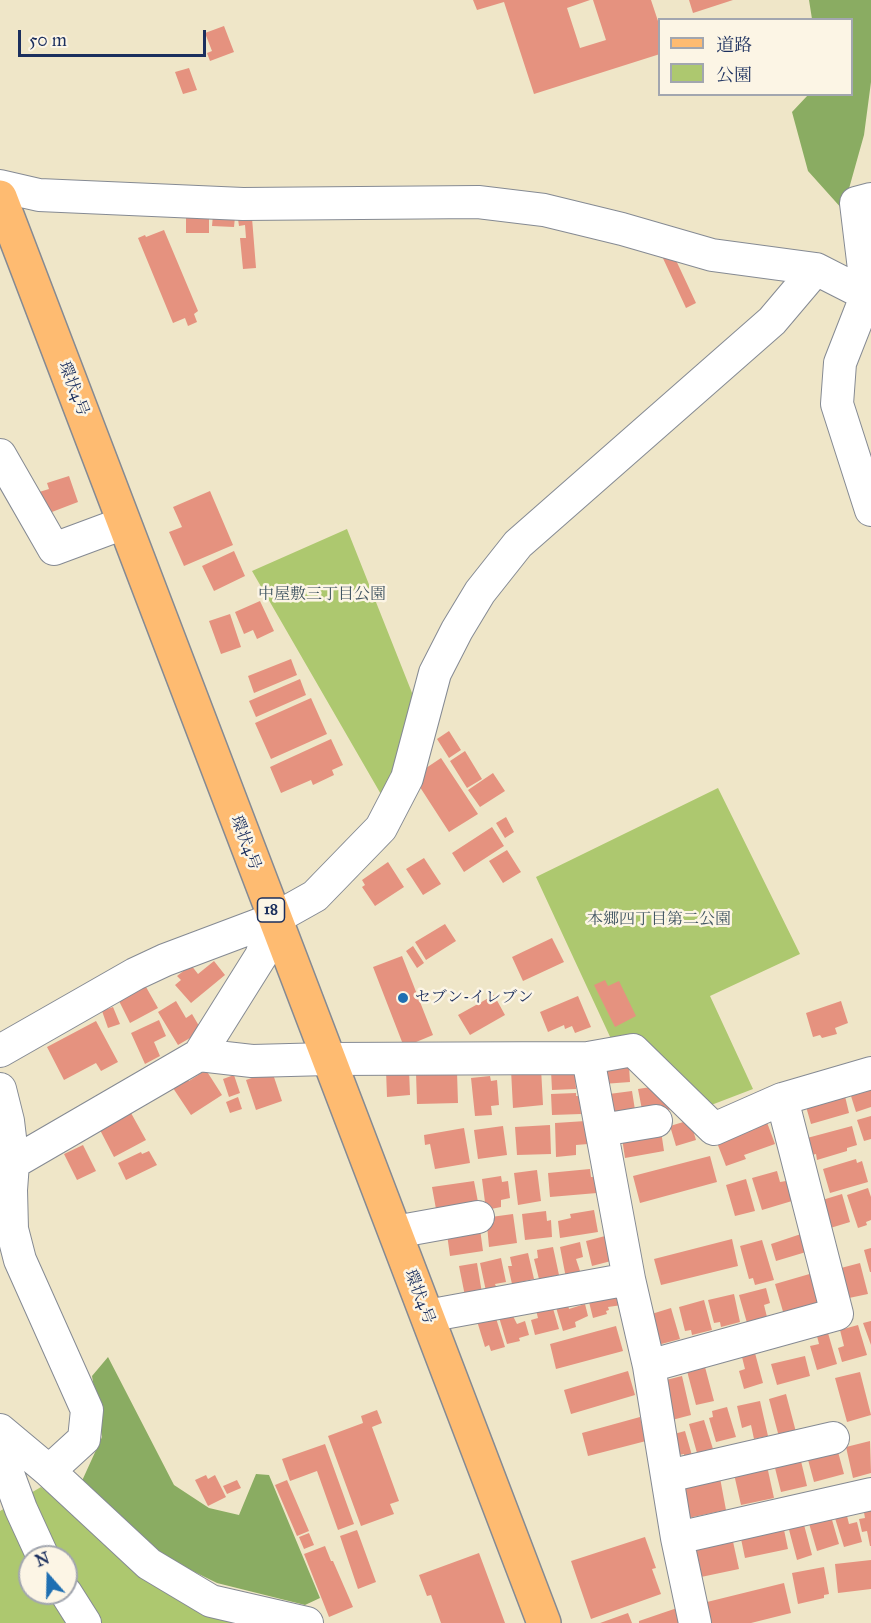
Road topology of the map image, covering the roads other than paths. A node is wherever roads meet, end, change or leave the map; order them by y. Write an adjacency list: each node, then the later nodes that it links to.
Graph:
1 (0, 186): 4 (street)
2 (0, 197): 8 (main road, 環状4号 / 18)
3 (871, 199): 5 (street)
4 (816, 270): 5 (street); 9 (street)
5 (869, 296): 7 (street)
6 (0, 455): 8 (street)
7 (871, 510)
8 (124, 523): 9 (main road, 環状4号 / 18)
9 (274, 919): 10 (street); 11 (street); 13 (main road, 環状4号 / 18)
10 (0, 1051)
11 (199, 1055): 13 (street); 19 (street)
12 (588, 1058): 13 (street); 16 (street); 18 (street)
13 (328, 1059): 21 (main road, 環状4号 / 18)
14 (871, 1073): 16 (street)
15 (0, 1089): 19 (street)
16 (782, 1099): 24 (street)
17 (656, 1121): 18 (street)
18 (602, 1130): 22 (street)
19 (13, 1163): 27 (street)
20 (478, 1217): 21 (street)
21 (395, 1232): 23 (main road, 環状4号 / 18)
22 (628, 1279): 23 (street); 24 (street)
23 (427, 1316): 35 (main road, 環状4号 / 18)
24 (649, 1366): 28 (street)
25 (833, 1438): 28 (street)
26 (0, 1449): 27 (street); 31 (street)
27 (49, 1471): 34 (street)
28 (668, 1476): 30 (street)
29 (871, 1494): 30 (street)
30 (677, 1538): 36 (street)
31 (38, 1545)
32 (74, 1605): 33 (street)
33 (85, 1623)
34 (307, 1623)
35 (544, 1623)
36 (695, 1623)

